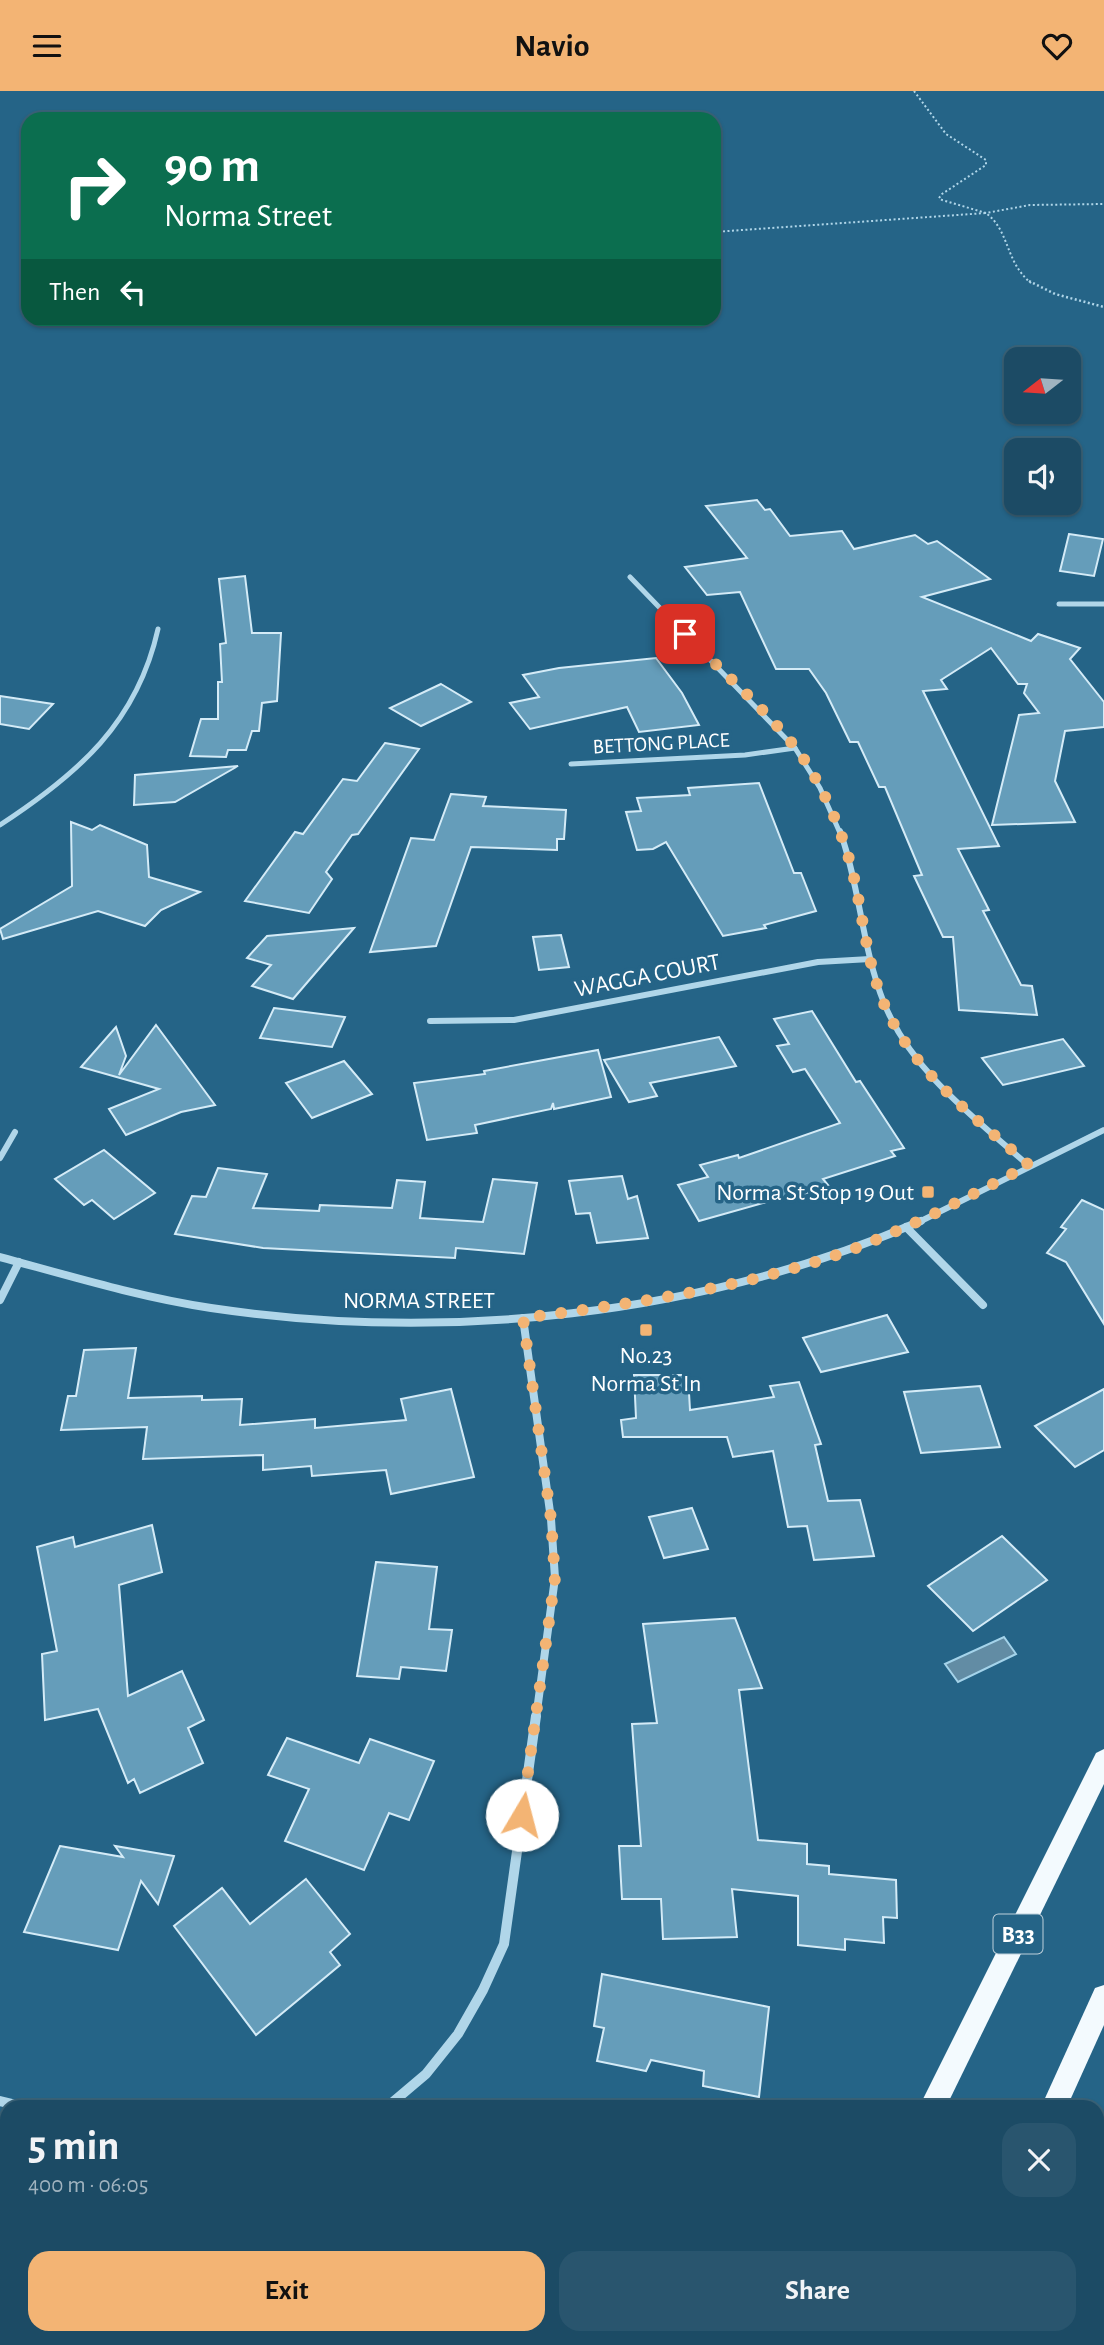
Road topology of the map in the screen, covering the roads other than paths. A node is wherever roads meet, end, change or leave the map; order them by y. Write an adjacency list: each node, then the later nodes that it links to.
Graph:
1 (630, 577): 5 (street)
2 (1059, 604): 3 (street)
3 (1104, 604)
4 (158, 629): 7 (street)
5 (795, 748): 6 (street, BETTONG PLACE); 8 (street)
6 (571, 764)
7 (0, 825)
8 (870, 959): 9 (street, WAGGA COURT); 13 (street)
9 (430, 1021)
10 (1104, 1130): 13 (street, NORMA STREET)
11 (15, 1132): 12 (street)
12 (0, 1158)
13 (1029, 1165): 14 (street, NORMA STREET)
14 (906, 1227): 18 (street); 19 (street, NORMA STREET)
15 (0, 1257): 16 (street, NORMA STREET)
16 (19, 1262): 17 (street); 19 (street, NORMA STREET)
17 (0, 1300)
18 (984, 1305)
19 (523, 1318): 22 (street)
20 (1104, 1760): 23 (main road, B33)
21 (1104, 1997): 24 (main road)
22 (395, 2100)
23 (935, 2100)
24 (1057, 2100)

